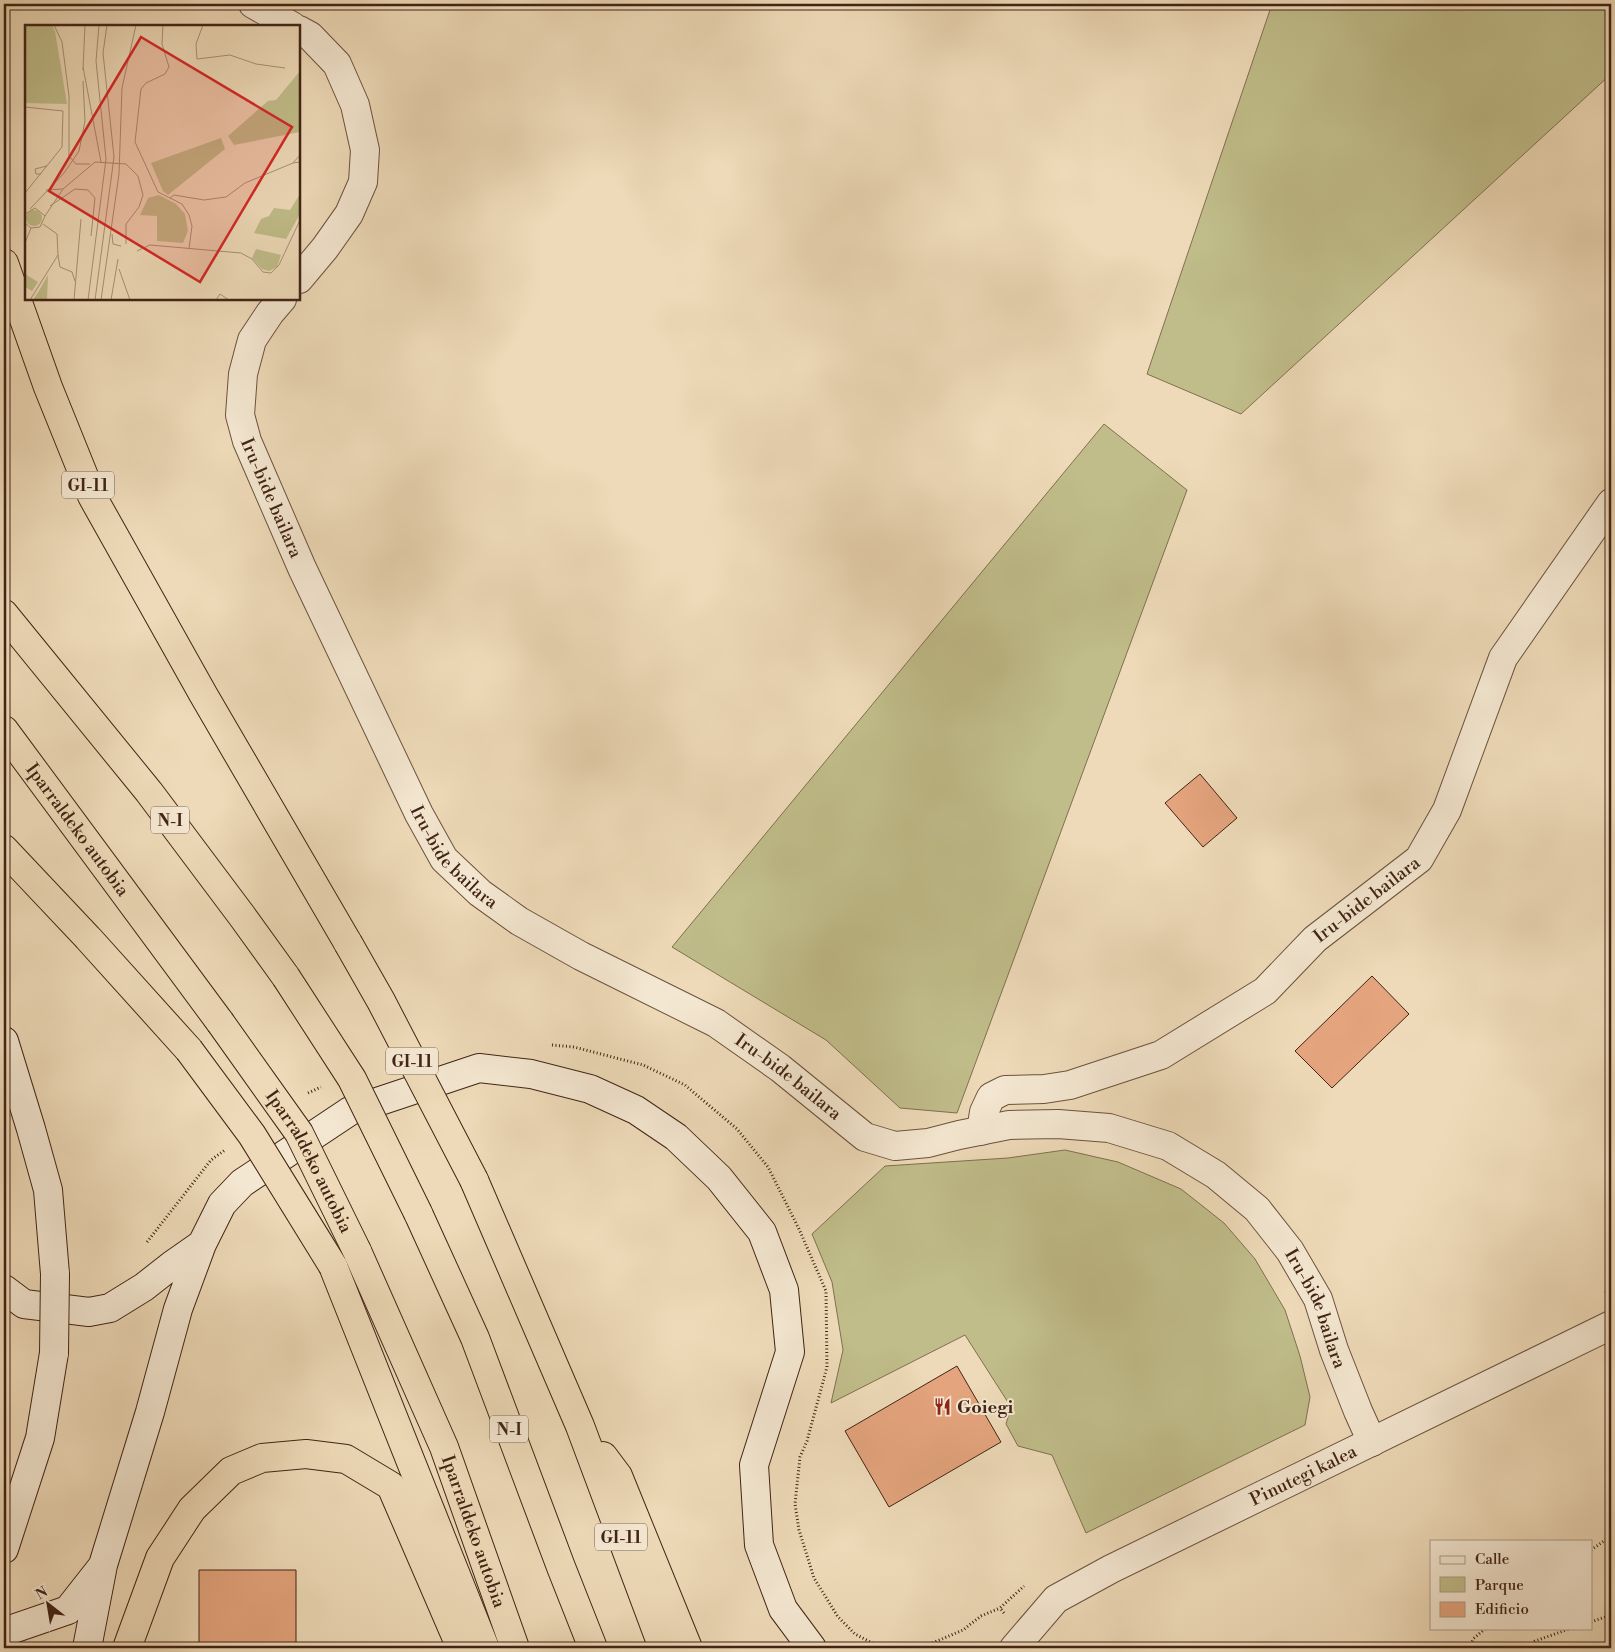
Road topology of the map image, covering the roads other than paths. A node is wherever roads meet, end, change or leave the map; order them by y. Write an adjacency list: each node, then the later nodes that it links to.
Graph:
1 (253, 4): 2 (street)
2 (290, 25)
3 (300, 31): 5 (street)
4 (4, 263): 18 (highway, GI-11, bridge)
5 (300, 278)
6 (281, 300): 14 (street, Iru-bide bailara)
7 (1611, 503): 14 (street, Iru-bide bailara)
8 (4, 614): 28 (highway, N-I, bridge)
9 (4, 730): 11 (highway, Iparraldeko autobia)
10 (4, 747): 11 (highway)
11 (84, 837): 27 (highway, Iparraldeko autobia, bridge)
12 (4, 849): 26 (highway, bridge)
13 (4, 1041): 20 (street, bridge)
14 (981, 1131): 19 (street, Iru-bide bailara)
15 (202, 1244): 16 (street); 21 (street); 31 (street)
16 (4, 1289)
17 (1611, 1325): 19 (street, Pinutegi kalea)
18 (580, 1426): 29 (highway, GI-11); 30 (highway)
19 (1372, 1442): 32 (street, Pinutegi kalea)
20 (4, 1549)
21 (103, 1564): 22 (street); 23 (street)
22 (4, 1632)
23 (87, 1648)
24 (127, 1648): 25 (highway)
25 (461, 1648)
26 (485, 1648)
27 (514, 1648)
28 (593, 1648)
29 (662, 1648)
30 (688, 1648)
31 (812, 1648)
32 (1014, 1648)

